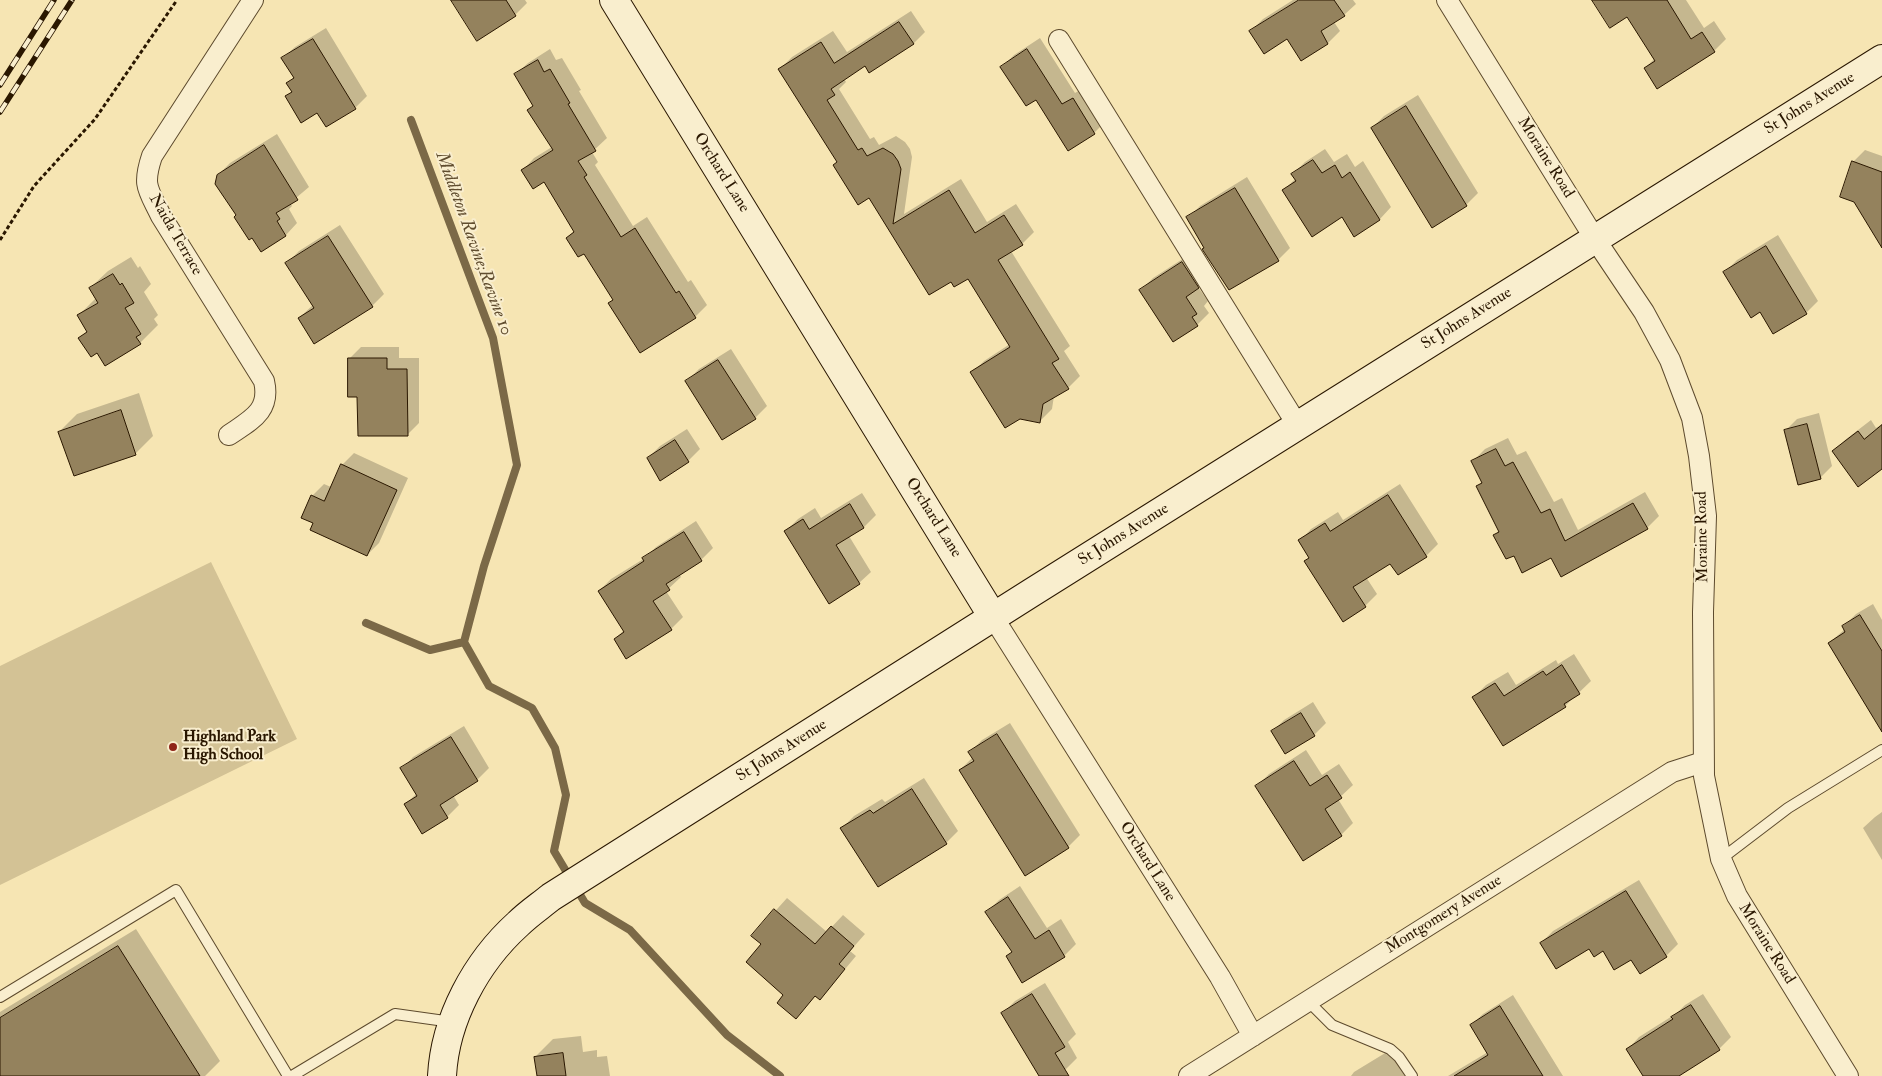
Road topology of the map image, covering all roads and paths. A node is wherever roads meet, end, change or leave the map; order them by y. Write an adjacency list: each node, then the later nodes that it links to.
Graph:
1 (177, 0): 8 (path)
2 (253, 0): 10 (street, Naida Terrace)
3 (614, 0): 11 (street, Orchard Lane)
4 (1447, 0): 7 (street, Moraine Road)
5 (1059, 40): 9 (street)
6 (1882, 59): 7 (street, St Johns Avenue)
7 (1595, 239): 9 (street, St Johns Avenue); 13 (street, Moraine Road)
8 (0, 240)
9 (1298, 426): 11 (street, St Johns Avenue)
10 (229, 435)
11 (993, 617): 17 (street, St Johns Avenue); 18 (street, Orchard Lane)
12 (1882, 750): 14 (lane)
13 (1703, 762): 14 (street, Moraine Road); 16 (street, Montgomery Avenue)
14 (1721, 859): 24 (street, Moraine Road)
15 (0, 997): 19 (lane)
16 (1308, 1001): 18 (street, Montgomery Avenue); 23 (lane)
17 (453, 1022): 20 (lane); 21 (street, St Johns Avenue)
18 (1253, 1036): 22 (street, Montgomery Avenue)
19 (288, 1076)
20 (292, 1076)
21 (442, 1076)
22 (1190, 1076)
23 (1412, 1076)
24 (1848, 1076)

